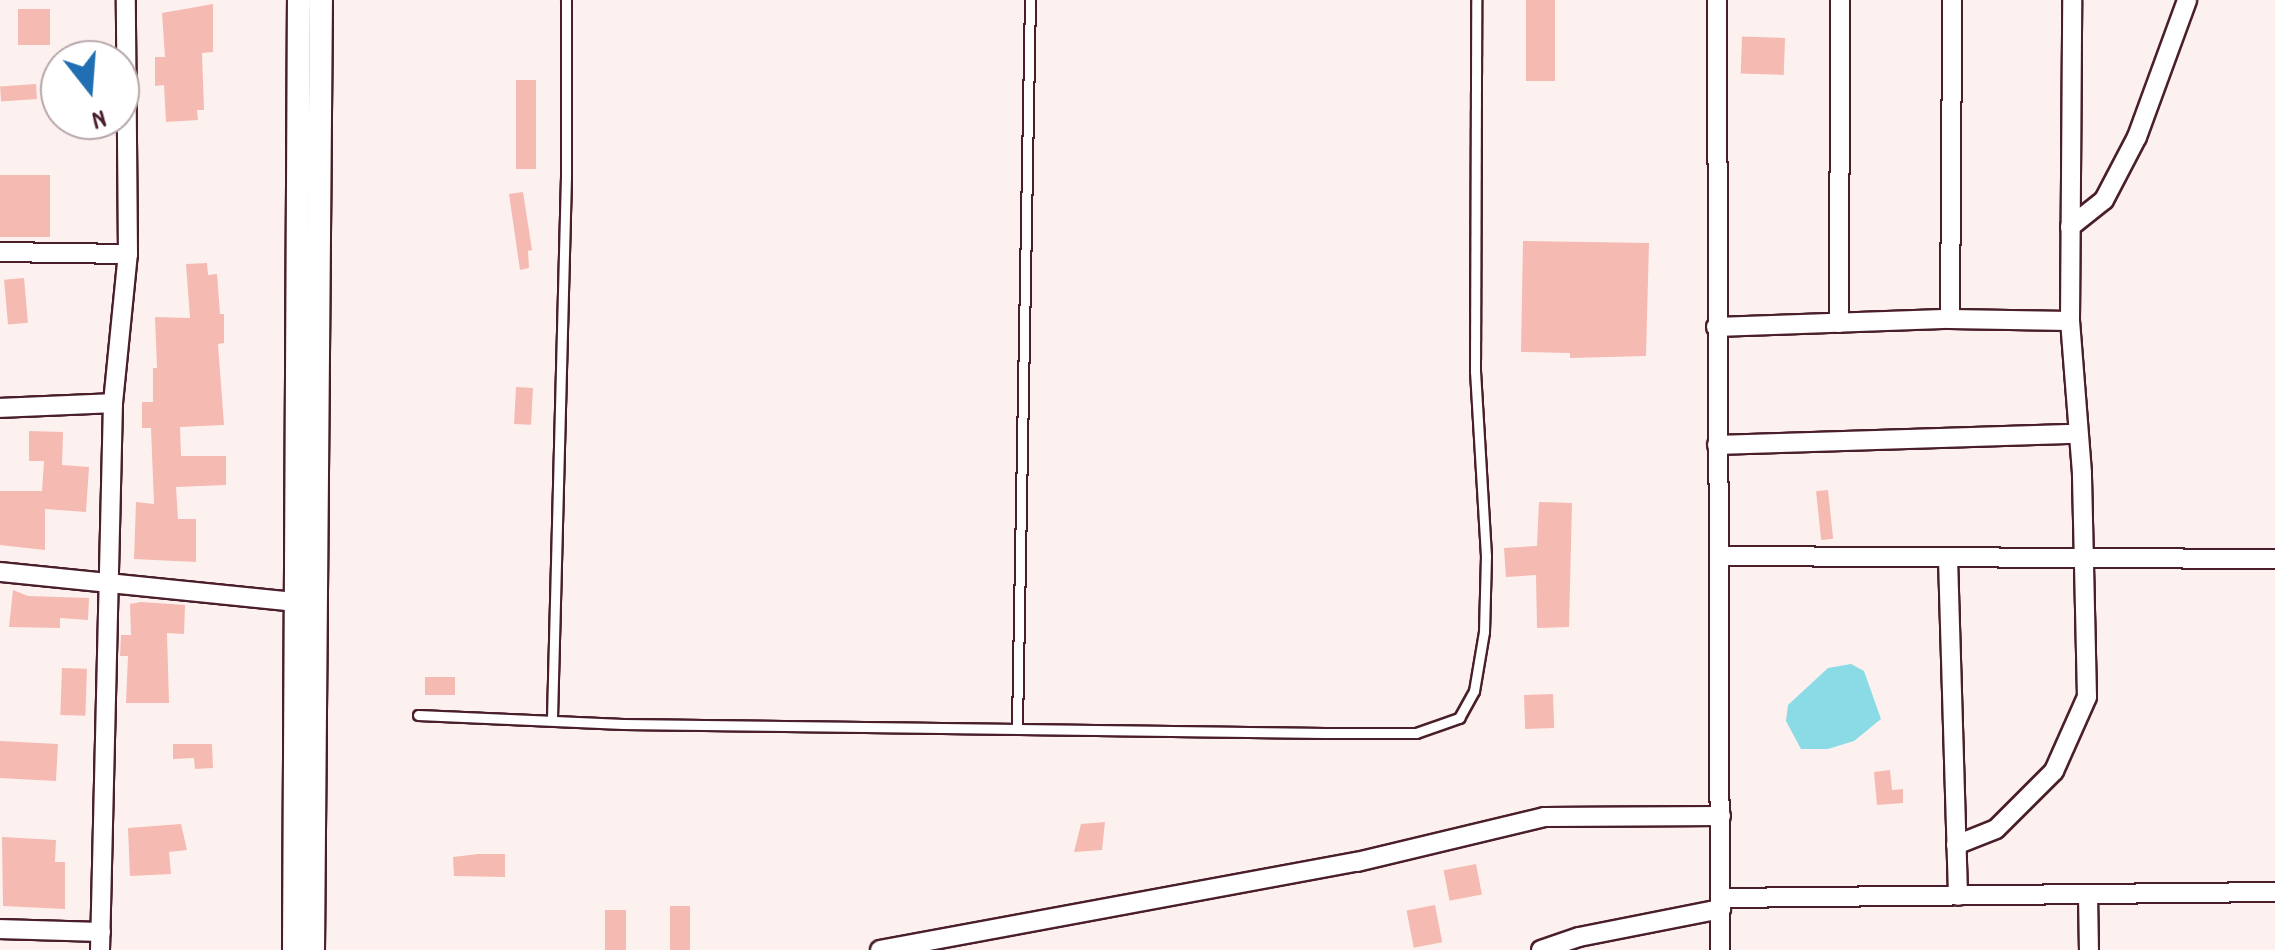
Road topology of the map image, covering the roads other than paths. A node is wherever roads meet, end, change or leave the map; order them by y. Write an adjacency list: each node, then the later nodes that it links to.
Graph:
1 (126, 0): 14 (street)
2 (299, 0): 29 (street)
3 (321, 0): 42 (street)
4 (566, 0): 31 (lane)
5 (1030, 0): 32 (lane)
6 (1476, 0): 32 (lane)
7 (1717, 0): 18 (street)
8 (1840, 0): 17 (street)
9 (1952, 0): 15 (street)
10 (2072, 0): 12 (street)
11 (2187, 0): 12 (street)
12 (2070, 228): 16 (street)
13 (0, 252): 14 (street)
14 (128, 254): 19 (street)
15 (1950, 319): 16 (street); 17 (street)
16 (2070, 322): 21 (street)
17 (1838, 323): 18 (street)
18 (1716, 327): 22 (street)
19 (114, 404): 20 (street); 28 (street)
20 (0, 408)
21 (2076, 434): 22 (street); 25 (street)
22 (1717, 445): 23 (street)
23 (1718, 556): 24 (street); 33 (street)
24 (1948, 558): 25 (street); 34 (street)
25 (2082, 558): 26 (street); 34 (street)
26 (2275, 559)
27 (0, 572): 28 (street)
28 (109, 583): 29 (street); 40 (street)
29 (296, 602): 41 (street)
30 (418, 715): 31 (lane)
31 (552, 718): 32 (lane)
32 (1016, 727)
33 (1722, 816): 38 (street); 43 (street)
34 (1956, 845): 37 (street)
35 (2275, 892): 36 (street)
36 (2088, 894): 37 (street); 46 (street)
37 (1958, 896): 38 (street)
38 (1721, 904): 44 (street); 45 (street)
39 (0, 928): 40 (street)
40 (101, 941)
41 (294, 950)
42 (313, 950)
43 (880, 950)
44 (1541, 950)
45 (1720, 950)
46 (2088, 950)

